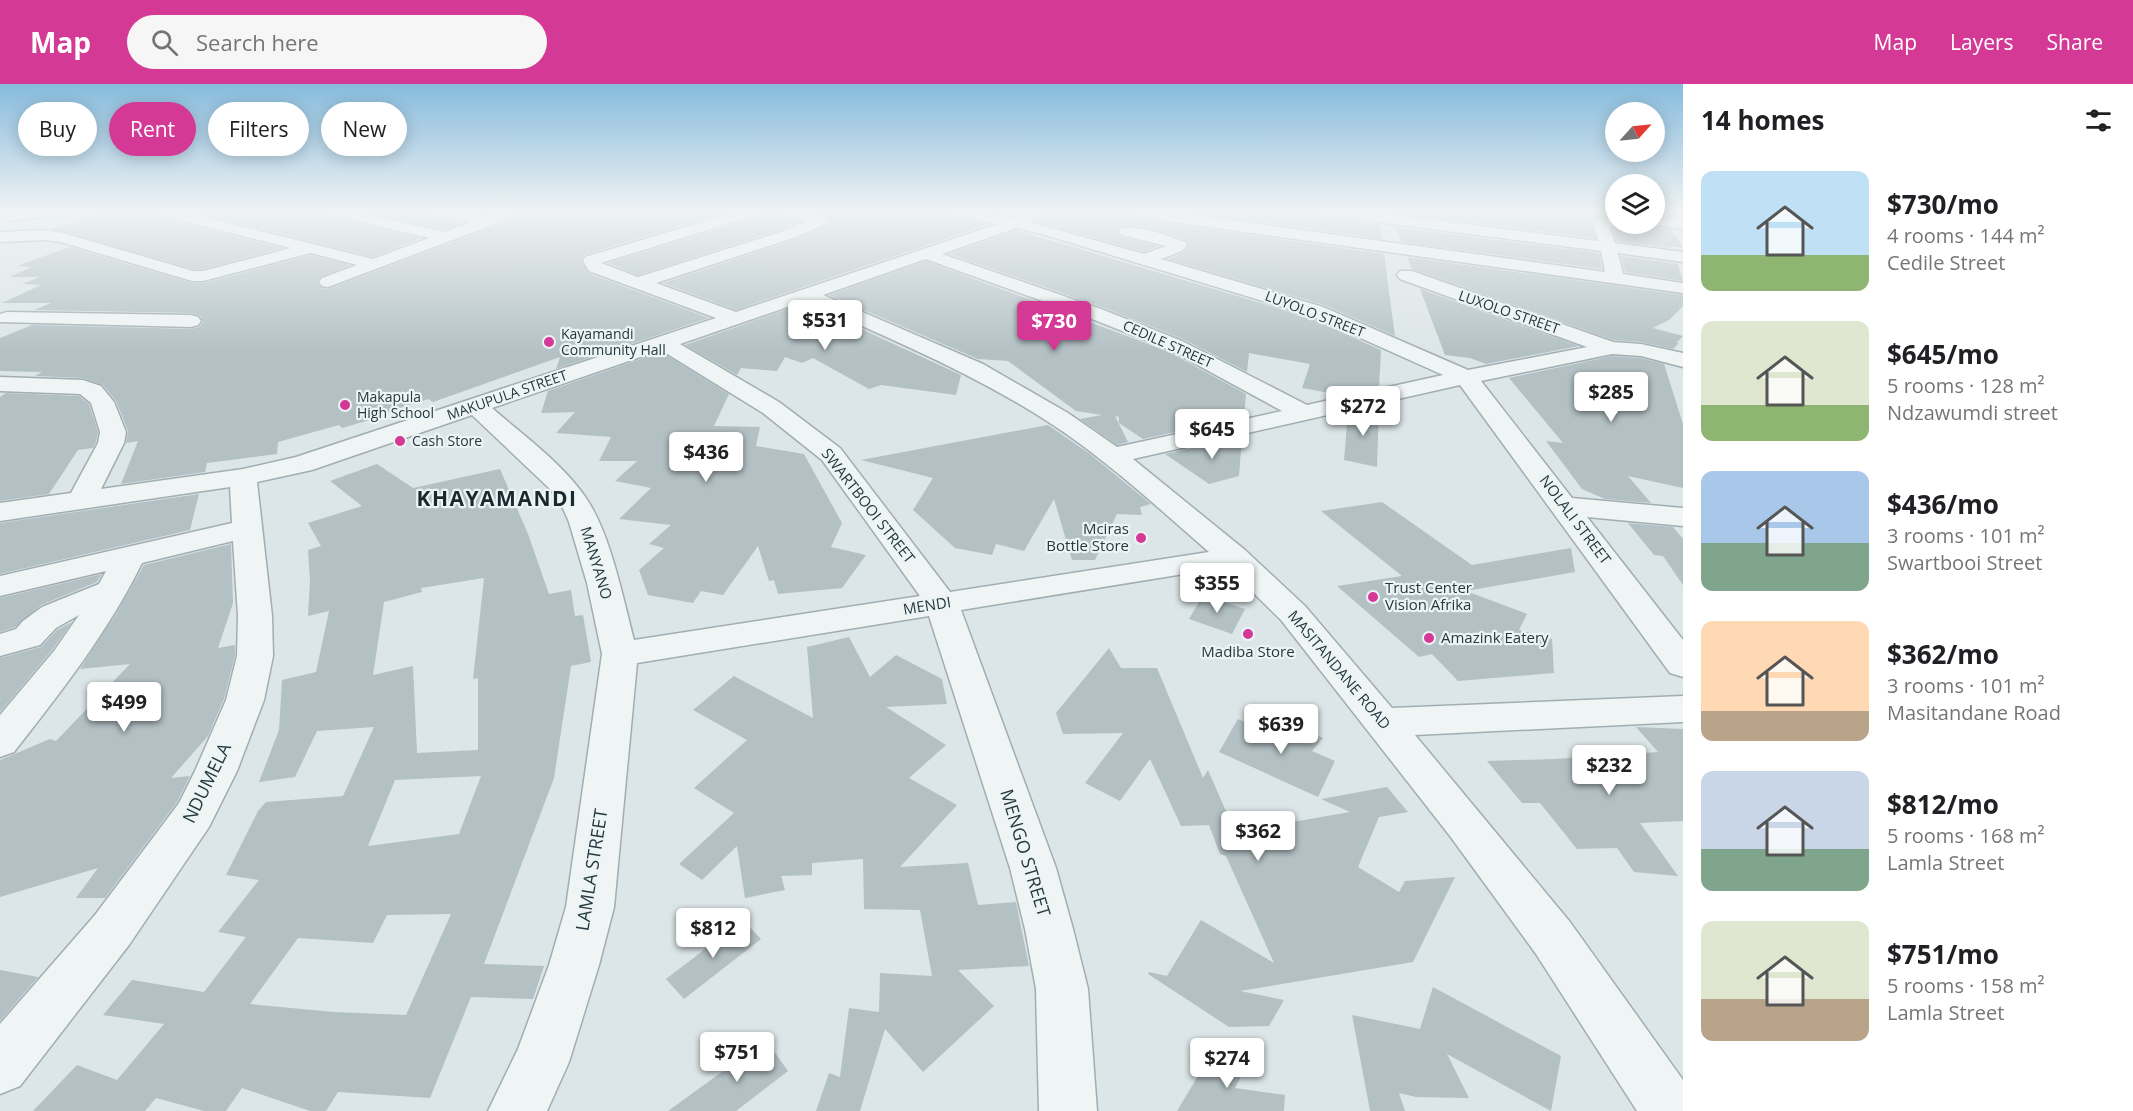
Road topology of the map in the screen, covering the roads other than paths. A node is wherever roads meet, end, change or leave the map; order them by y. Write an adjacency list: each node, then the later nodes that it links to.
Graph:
1 (131, 258): 2 (street)
2 (273, 258)
3 (347, 258): 14 (street)
4 (390, 258): 14 (street)
5 (601, 258): 18 (street)
6 (715, 258): 18 (street)
7 (910, 258): 20 (street, MAKUPULA STREET)
8 (938, 258): 33 (street, CEDILE STREET)
9 (1142, 258): 13 (street, LUYOLO STREET)
10 (1149, 258): 13 (street)
11 (1467, 258): 16 (street)
12 (1610, 258): 16 (street)
13 (1146, 259): 28 (street, LUYOLO STREET)
14 (374, 264): 17 (street)
15 (1406, 275): 26 (street, LUXOLO STREET)
16 (1615, 278): 19 (street)
17 (328, 282)
18 (637, 283): 22 (street)
19 (1683, 288)
20 (806, 294): 22 (street, MAKUPULA STREET); 34 (street, MASITANDANE ROAD)
21 (45, 300): 23 (street)
22 (735, 318): 25 (street, MAKUPULA STREET)
23 (3, 319): 24 (street)
24 (191, 321)
25 (662, 342): 32 (street, MAKUPULA STREET); 44 (street, SWARTBOOI STREET)
26 (1612, 348): 27 (street); 28 (street)
27 (1683, 360)
28 (1466, 377): 33 (street); 37 (street, NOLALI STREET)
29 (0, 384): 30 (street)
30 (24, 384): 31 (street); 36 (street)
31 (0, 398)
32 (476, 406): 35 (street, MAKUPULA STREET); 46 (street, MANYANO)
33 (1304, 413): 34 (street)
34 (1113, 456): 42 (street, MASITANDANE ROAD)
35 (243, 477): 36 (street, MAKUPULA STREET); 40 (street, NDUMELA)
36 (81, 500): 38 (street, MAKUPULA STREET)
37 (1565, 506): 39 (street); 47 (street, NOLALI STREET)
38 (0, 512)
39 (1683, 517)
40 (247, 529): 41 (street); 51 (street, NDUMELA)
41 (129, 557): 43 (street); 45 (street)
42 (1234, 557): 44 (street, MENDI); 49 (street, MASITANDANE ROAD)
43 (0, 586)
44 (942, 604): 46 (street, MENDI); 53 (street, MENGO STREET)
45 (32, 648): 50 (street)
46 (620, 654): 52 (street, LAMLA STREET)
47 (1683, 665)
48 (1683, 709): 49 (street)
49 (1382, 722): 54 (street, MASITANDANE ROAD)
50 (0, 742)
51 (0, 1066)
52 (517, 1111)
53 (1068, 1111)
54 (1670, 1111)

